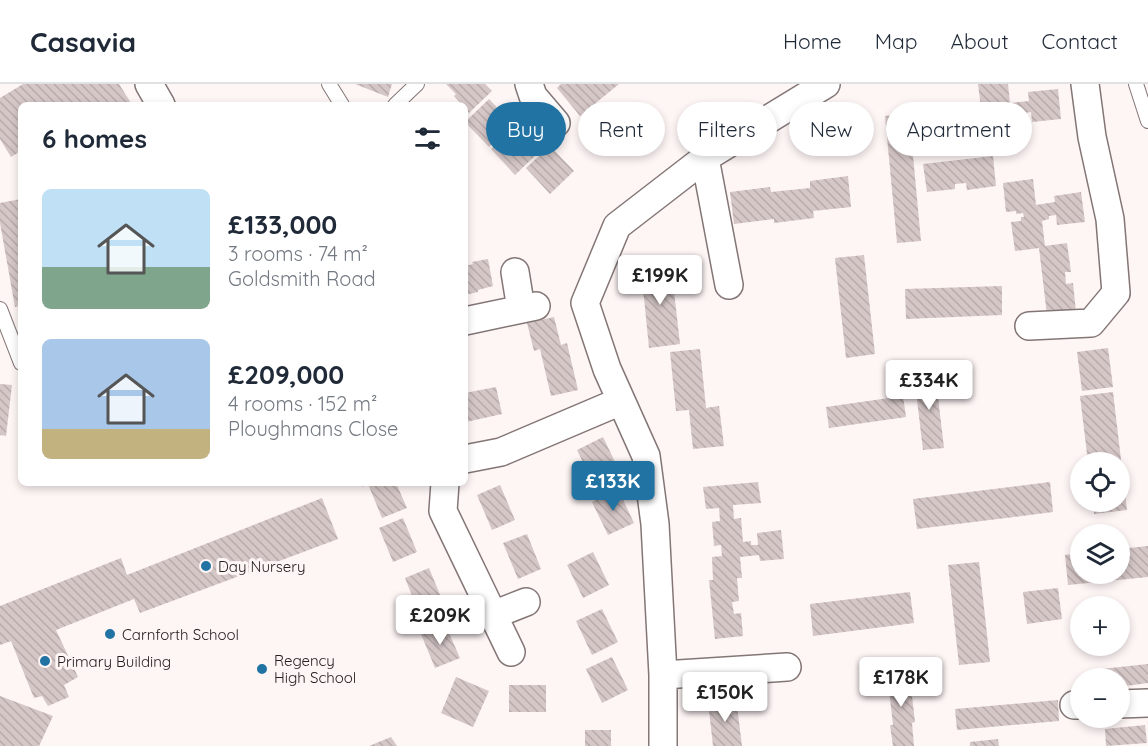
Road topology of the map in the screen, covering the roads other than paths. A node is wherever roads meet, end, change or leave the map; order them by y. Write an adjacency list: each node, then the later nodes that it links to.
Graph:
1 (149, 84): 8 (street)
2 (329, 84): 9 (lane)
3 (417, 84): 10 (lane)
4 (529, 84): 11 (street)
5 (826, 84): 13 (street)
6 (1085, 84): 18 (street)
7 (1136, 84): 12 (lane)
8 (159, 102)
9 (340, 102)
10 (398, 102)
11 (538, 102)
12 (1148, 121)
13 (705, 158): 15 (street); 20 (street)
14 (515, 272): 17 (street)
15 (729, 285)
16 (0, 309): 19 (lane)
17 (468, 320)
18 (1029, 326)
19 (18, 355)
20 (621, 401): 21 (street); 27 (street)
21 (468, 458)
22 (445, 486): 24 (street)
23 (526, 602): 24 (street)
24 (493, 615): 25 (street)
25 (511, 652)
26 (787, 667): 27 (street)
27 (663, 675): 30 (street)
28 (1148, 703): 29 (street)
29 (1130, 704)
30 (663, 746)

